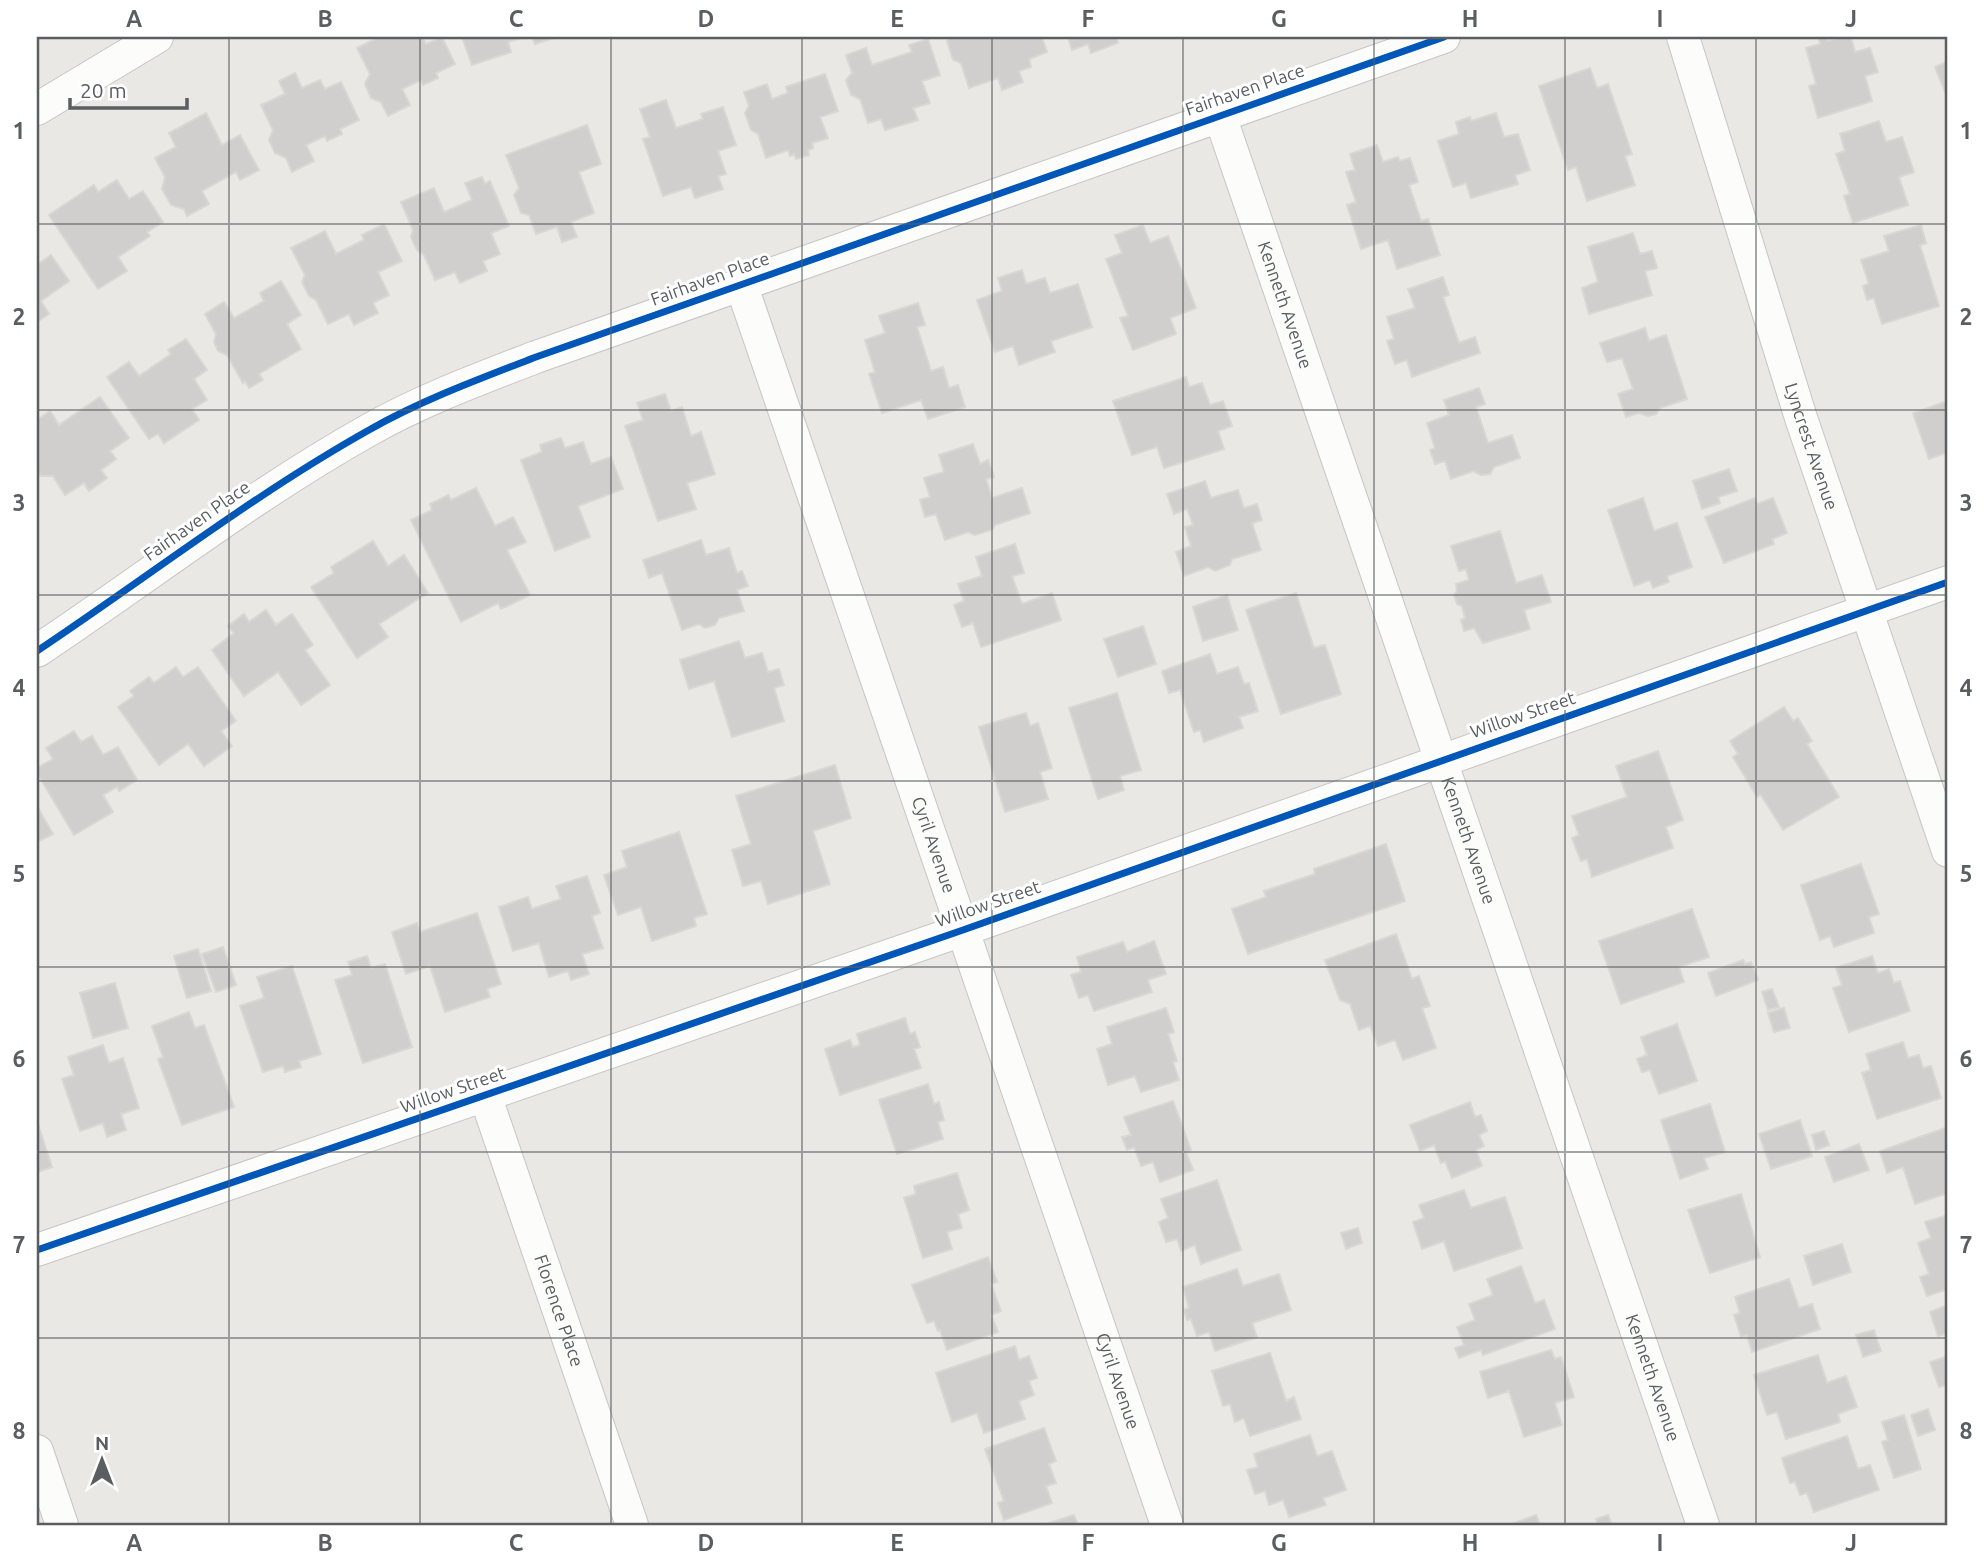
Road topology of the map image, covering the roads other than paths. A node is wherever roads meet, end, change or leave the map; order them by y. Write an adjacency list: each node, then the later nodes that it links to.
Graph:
1 (157, 37): 4 (street)
2 (1444, 37): 5 (street, Fairhaven Place)
3 (1683, 37): 8 (street, Lyncrest Avenue)
4 (37, 108)
5 (1220, 116): 6 (street, Fairhaven Place); 10 (street, Kenneth Avenue)
6 (741, 284): 9 (street, Fairhaven Place); 12 (street, Cyril Avenue)
7 (1948, 582): 8 (street, Willow Street)
8 (1866, 611): 10 (street, Willow Street); 11 (street, Lyncrest Avenue)
9 (37, 651)
10 (1441, 761): 12 (street, Willow Street); 19 (street, Kenneth Avenue)
11 (1948, 851)
12 (963, 930): 13 (street, Willow Street); 18 (street, Cyril Avenue)
13 (485, 1095): 14 (street, Willow Street); 17 (street, Florence Place)
14 (37, 1250)
15 (37, 1451): 16 (street)
16 (62, 1525)
17 (632, 1525)
18 (1167, 1525)
19 (1703, 1525)

